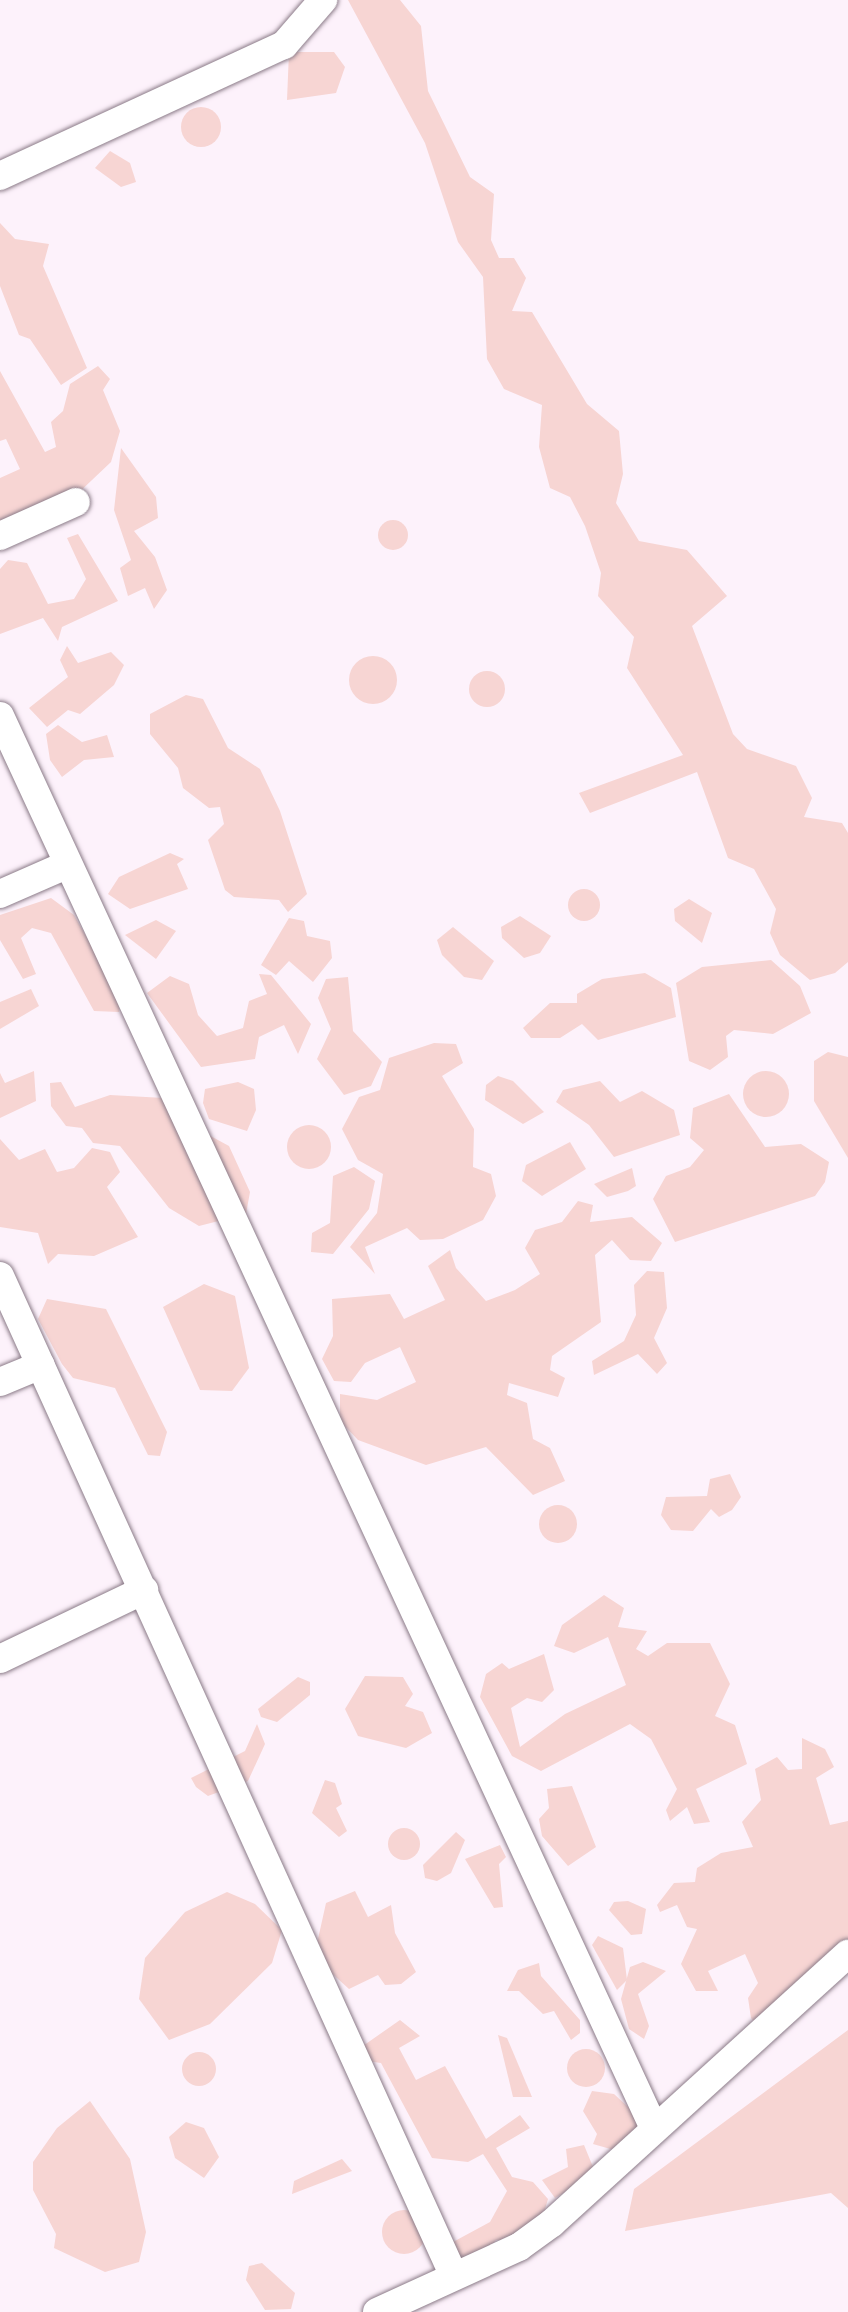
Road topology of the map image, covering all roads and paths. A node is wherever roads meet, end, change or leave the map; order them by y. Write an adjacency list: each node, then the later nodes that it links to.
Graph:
1 (323, 0): 2 (street)
2 (0, 176)
3 (76, 502): 4 (street)
4 (0, 536)
5 (0, 716): 6 (street)
6 (66, 865): 7 (street); 14 (street)
7 (0, 894)
8 (0, 1276): 9 (street)
9 (41, 1365): 10 (street); 11 (street)
10 (0, 1382)
11 (144, 1590): 12 (street); 15 (street)
12 (0, 1659)
13 (848, 1954): 14 (street)
14 (652, 2124): 15 (street)
15 (453, 2274): 16 (street)
16 (377, 2312)

